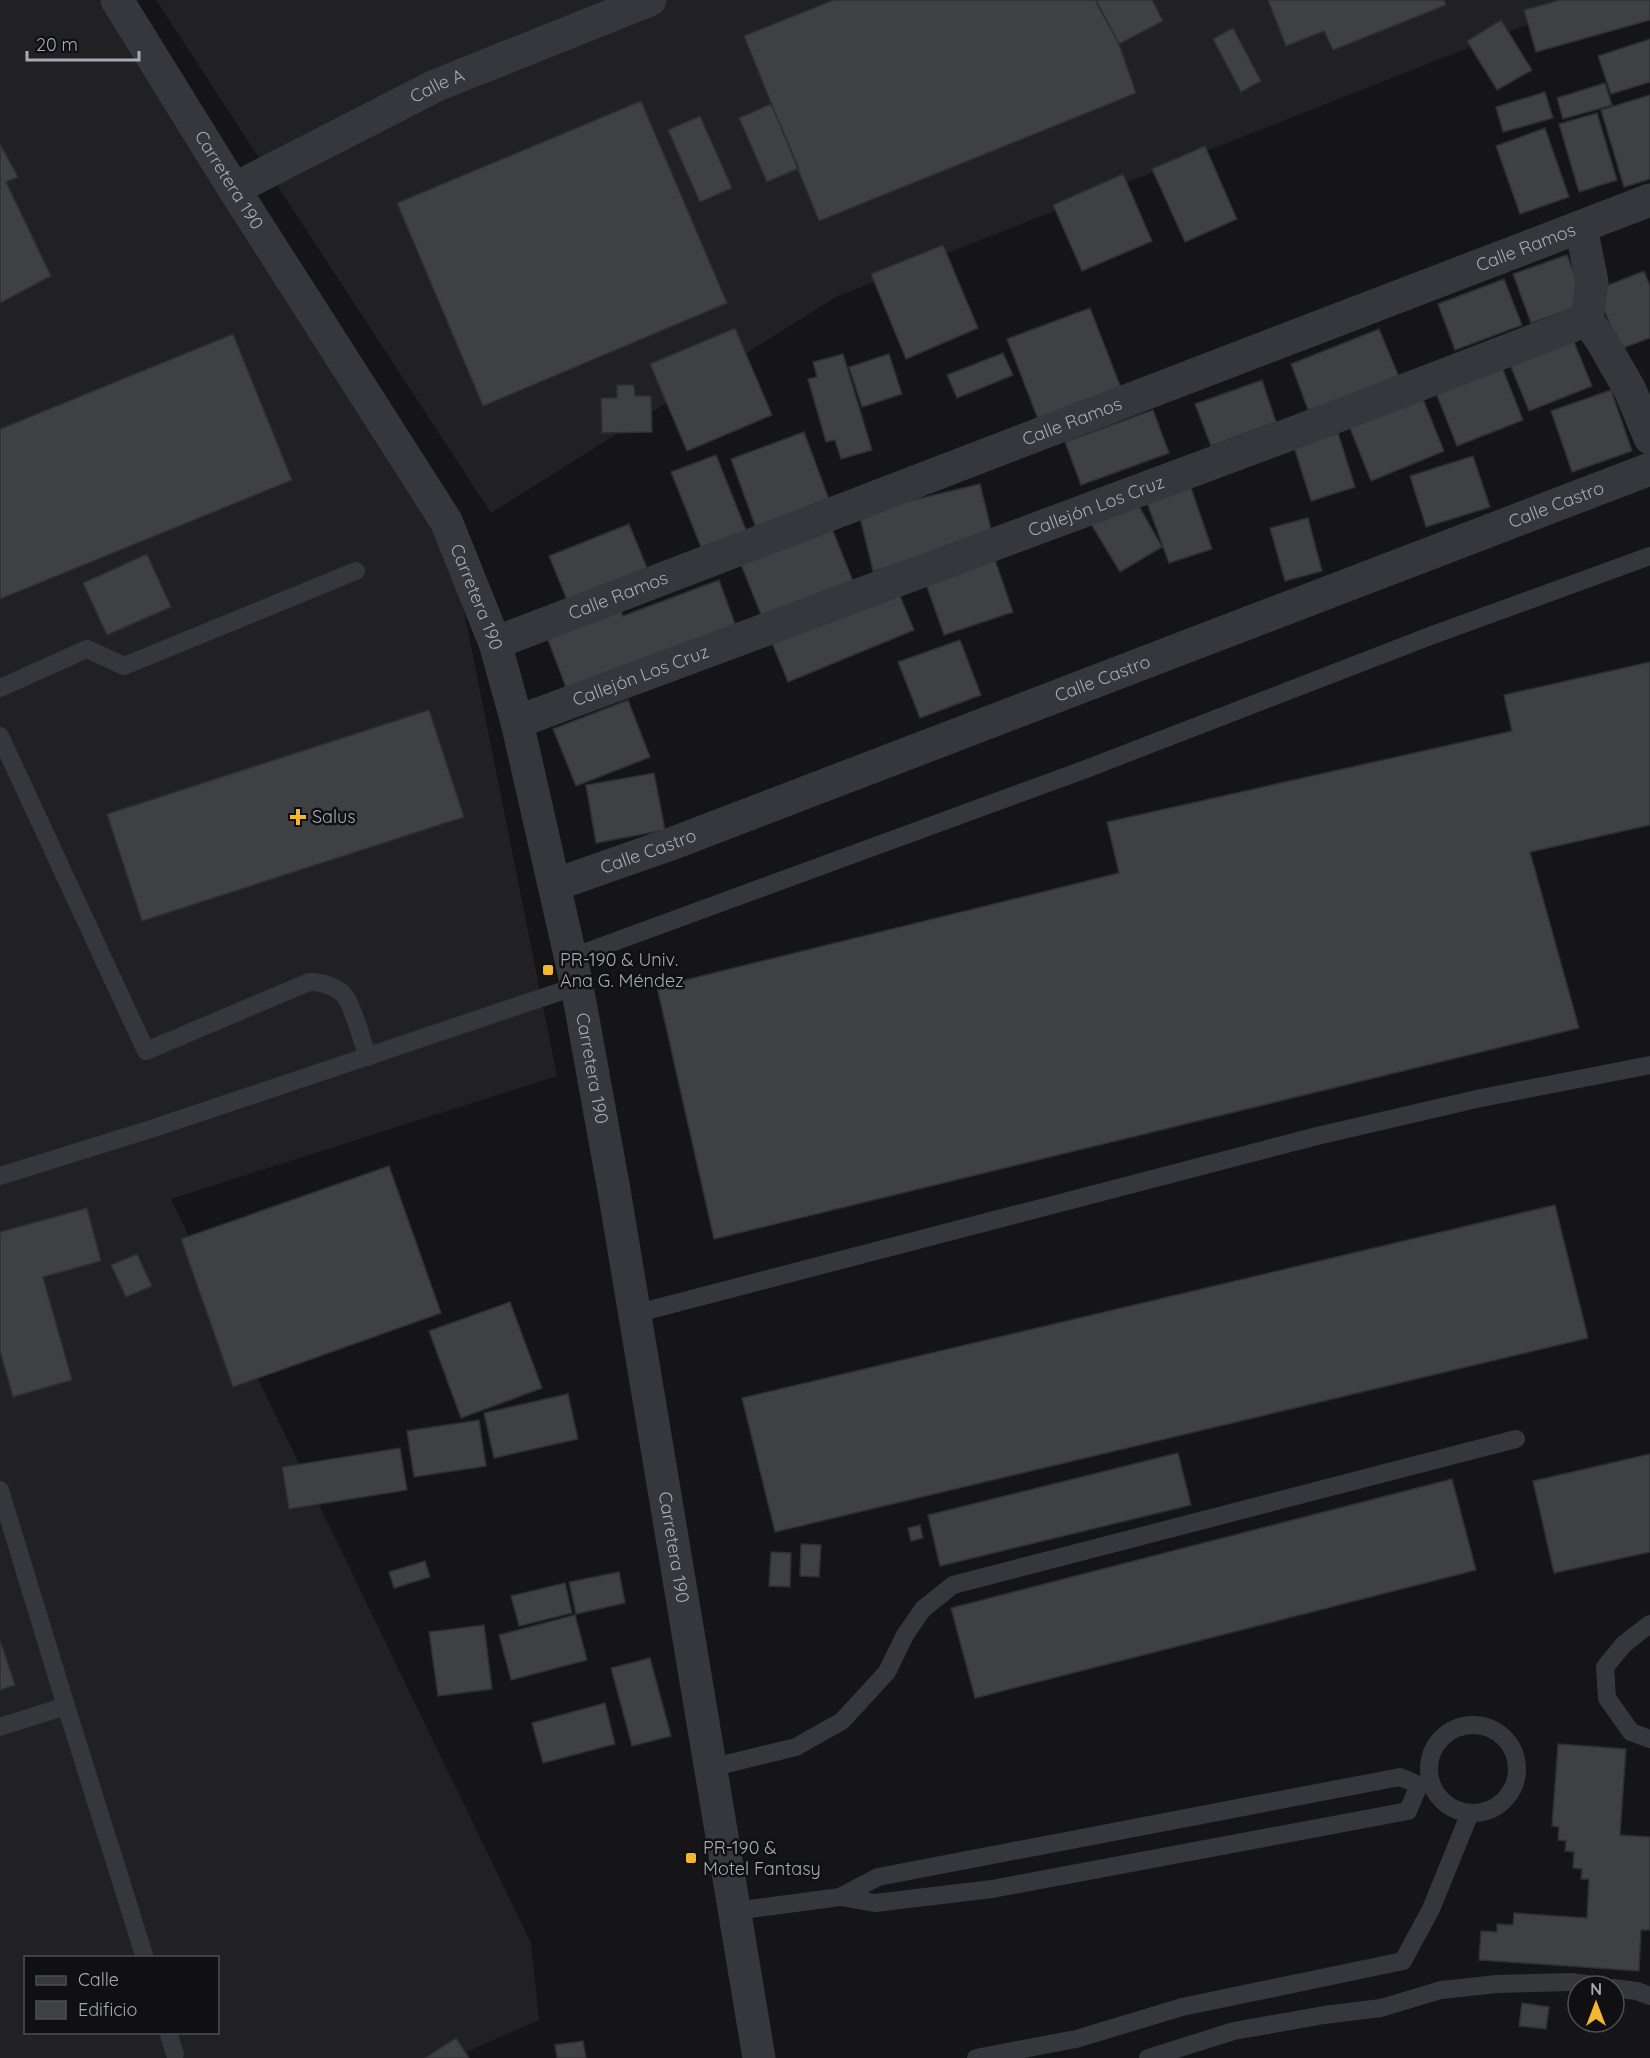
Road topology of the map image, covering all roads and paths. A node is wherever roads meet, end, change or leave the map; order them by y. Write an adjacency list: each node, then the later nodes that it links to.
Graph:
1 (117, 0): 3 (street, Carretera 190)
2 (638, 2): 3 (street, Calle A)
3 (234, 189): 11 (street, Carretera 190)
4 (1650, 200): 5 (street, Calle Ramos)
5 (1581, 227): 6 (street); 11 (street, Calle Ramos)
6 (1587, 320): 7 (street); 13 (street, Callejón Los Cruz)
7 (1650, 438)
8 (1650, 469): 15 (street, Calle Castro)
9 (1650, 556): 16 (lane)
10 (356, 572): 12 (lane)
11 (495, 643): 13 (street, Carretera 190)
12 (0, 688)
13 (517, 723): 15 (street, Carretera 190)
14 (0, 736): 17 (lane)
15 (554, 885): 16 (street, Carretera 190)
16 (573, 972): 17 (lane); 20 (street, Carretera 190)
17 (368, 1057): 19 (lane)
18 (1650, 1065): 20 (lane)
19 (0, 1176)
20 (634, 1314): 27 (street, Carretera 190)
21 (1516, 1439): 27 (lane)
22 (0, 1490): 24 (lane)
23 (1650, 1624): 26 (lane)
24 (66, 1707): 25 (lane); 32 (lane)
25 (0, 1727)
26 (1650, 1739)
27 (710, 1768): 31 (street, Carretera 190)
28 (1425, 1784): 29 (lane); 29 (lane); 30 (lane); 30 (lane)
29 (1470, 1813): 39 (lane)
30 (840, 1897): 31 (lane)
31 (735, 1911): 38 (street, Carretera 190)
32 (144, 1956)
33 (1566, 1983): 40 (lane)
34 (1626, 1989): 35 (lane)
35 (1650, 1996)
36 (169, 2034): 37 (lane)
37 (175, 2054)
38 (759, 2058)
39 (976, 2058)
40 (1148, 2058)

